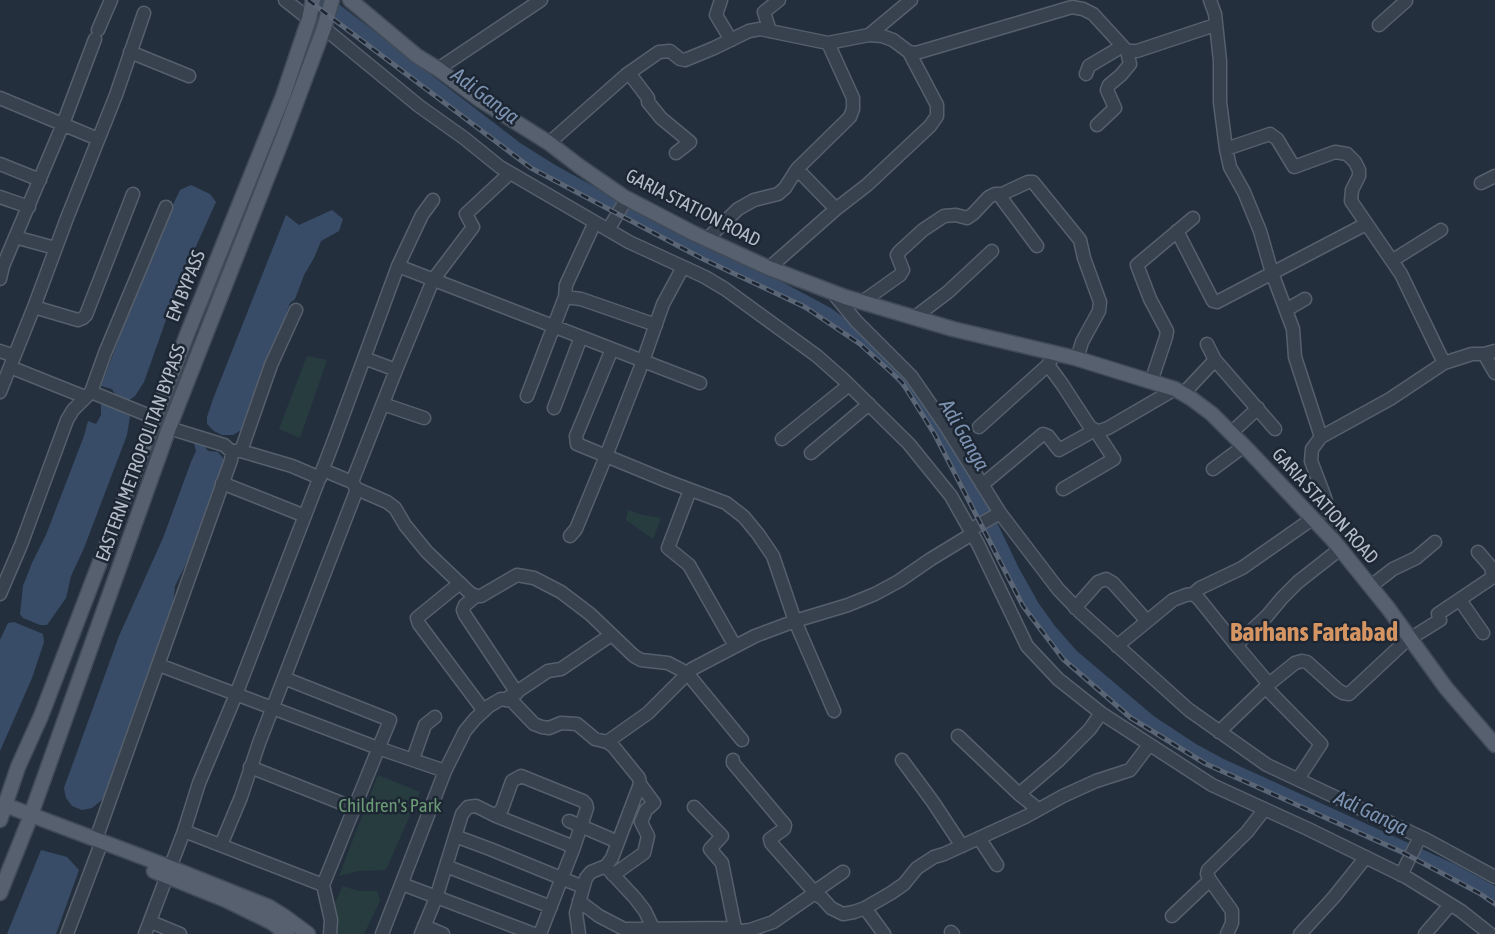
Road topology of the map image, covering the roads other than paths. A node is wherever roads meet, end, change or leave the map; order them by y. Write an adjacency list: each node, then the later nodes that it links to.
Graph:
1 (111, 0): 28 (street)
2 (285, 0): 11 (street)
3 (332, 0): 14 (main road)
4 (350, 0): 23 (main road, GARIA STATION ROAD)
5 (541, 0): 23 (street)
6 (721, 0): 18 (street)
7 (779, 0): 16 (street)
8 (912, 0): 17 (street)
9 (1210, 0): 15 (street)
10 (1406, 0): 13 (street)
11 (310, 10): 102 (main road, EM BYPASS)
12 (144, 13): 21 (street)
13 (1380, 24)
14 (325, 25): 36 (street); 105 (main road, EASTERN METROPOLITAN BYPASS)
15 (1215, 25): 20 (street); 32 (street)
16 (770, 31): 18 (street); 19 (street)
17 (869, 35): 19 (street); 22 (street)
18 (731, 40): 24 (street)
19 (828, 43): 35 (street)
20 (1124, 49): 22 (street); 25 (street); 29 (street)
21 (130, 52): 26 (street); 30 (street)
22 (909, 52): 47 (street)
23 (438, 69): 31 (main road, GARIA STATION ROAD)
24 (629, 73): 31 (street); 33 (street)
25 (1086, 74)
26 (188, 76)
27 (0, 98): 28 (street)
28 (63, 124): 30 (street); 38 (street)
29 (1097, 125)
30 (98, 139): 57 (street)
31 (549, 143): 43 (main road, GARIA STATION ROAD)
32 (1226, 149): 50 (street); 64 (street)
33 (676, 153)
34 (0, 164): 38 (street)
35 (797, 169): 47 (street); 55 (street)
36 (510, 173): 49 (street); 66 (street)
37 (1495, 176): 39 (street)
38 (40, 180): 46 (street)
39 (1481, 183)
40 (133, 194): 71 (street)
41 (999, 195): 56 (street); 70 (street); 84 (street)
42 (0, 197): 46 (street)
43 (627, 198): 51 (street); 55 (main road, GARIA STATION ROAD)
44 (433, 200): 61 (street)
45 (166, 206): 96 (street)
46 (29, 207): 54 (street)
47 (836, 209): 63 (street)
48 (1193, 218): 53 (street)
49 (594, 222): 51 (street); 68 (street)
50 (1366, 224): 60 (street); 64 (street)
51 (608, 230): 62 (street)
52 (1441, 230): 60 (street)
53 (1177, 231): 64 (street); 91 (street)
54 (15, 237): 57 (street); 58 (street)
55 (707, 239): 63 (main road, GARIA STATION ROAD)
56 (1037, 246)
57 (55, 248): 71 (street)
58 (4, 251): 65 (street)
59 (992, 251): 74 (street)
60 (1393, 260): 88 (street)
61 (398, 266): 66 (street); 82 (street)
62 (683, 267): 75 (street); 93 (street)
63 (769, 268): 67 (main road, GARIA STATION ROAD)
64 (1272, 273): 73 (street)
65 (0, 279)
66 (433, 280): 76 (street); 89 (street)
67 (830, 291): 70 (main road, GARIA STATION ROAD); 118 (street)
68 (565, 297): 75 (street); 76 (street)
69 (1305, 299): 73 (street)
70 (862, 302): 74 (main road, GARIA STATION ROAD)
71 (34, 307): 86 (street)
72 (296, 310): 112 (street)
73 (1286, 310): 109 (street)
74 (915, 317): 83 (main road, GARIA STATION ROAD)
75 (656, 325): 87 (street)
76 (553, 326): 77 (street); 97 (street)
77 (581, 337): 79 (street); 100 (street)
78 (1208, 344): 85 (street)
79 (612, 349): 87 (street); 114 (street)
80 (0, 351): 86 (street)
81 (1490, 353): 88 (street); 90 (street)
82 (364, 358): 89 (street); 116 (street)
83 (1050, 359): 84 (main road, GARIA STATION ROAD); 104 (street); 107 (street)
84 (1077, 359): 91 (main road, GARIA STATION ROAD)
85 (1215, 360): 94 (street); 101 (street)
86 (12, 361): 95 (street); 96 (street)
87 (643, 361): 92 (street); 114 (street)
88 (1444, 363): 109 (street)
89 (396, 370): 98 (street)
90 (1495, 373)
91 (1151, 382): 94 (main road, GARIA STATION ROAD)
92 (700, 383)
93 (849, 385): 99 (street); 110 (street)
94 (1179, 391): 107 (street); 108 (main road, GARIA STATION ROAD)
95 (0, 392)
96 (88, 394): 102 (street); 134 (street)
97 (527, 396)
98 (383, 404): 103 (street); 119 (street)
99 (869, 404): 113 (street); 125 (street)
100 (554, 408)
101 (1258, 408): 106 (street); 108 (street)
102 (155, 418): 177 (main road, EM BYPASS)
103 (424, 418)
104 (979, 427)
105 (169, 428): 112 (street); 179 (main road, EASTERN METROPOLITAN BYPASS)
106 (1275, 429)
107 (1095, 430): 118 (street); 120 (street)
108 (1231, 433): 111 (main road, GARIA STATION ROAD)
109 (1321, 437): 128 (street)
110 (782, 439)
111 (1244, 446): 115 (street); 124 (main road, GARIA STATION ROAD)
112 (237, 451): 116 (street); 117 (street)
113 (811, 453)
114 (606, 456): 121 (street); 126 (street)
115 (1213, 469)
116 (321, 474): 119 (street); 123 (street)
117 (222, 483): 123 (street); 147 (street)
118 (982, 485): 122 (street)
119 (355, 486): 131 (street); 149 (street)
120 (1063, 489)
121 (690, 490): 139 (street); 145 (street)
122 (1000, 513): 125 (street); 138 (street)
123 (305, 516): 151 (street)
124 (1311, 519): 128 (main road, GARIA STATION ROAD); 135 (street)
125 (971, 532): 139 (street); 156 (street)
126 (570, 536)
127 (1435, 542): 132 (street)
128 (1335, 544): 132 (main road, GARIA STATION ROAD); 144 (street)
129 (1478, 552): 130 (street)
130 (1492, 578): 133 (street); 137 (street)
131 (460, 583): 136 (street); 154 (street)
132 (1371, 586): 143 (main road, GARIA STATION ROAD)
133 (1495, 592)
134 (0, 594)
135 (1193, 594): 140 (street); 144 (street)
136 (476, 596): 142 (street); 152 (street)
137 (1460, 600): 141 (street); 143 (street)
138 (1075, 608): 140 (street); 146 (street)
139 (796, 621): 145 (street); 155 (street)
140 (1147, 621): 146 (street)
141 (1483, 633)
142 (611, 635): 148 (street); 152 (street)
143 (1411, 638): 150 (street); 161 (main road, GARIA STATION ROAD)
144 (1236, 645): 150 (street)
145 (735, 646): 148 (street)
146 (1117, 646): 158 (street)
147 (159, 665): 151 (street); 186 (street)
148 (687, 673): 160 (street); 162 (street)
149 (284, 678): 153 (street); 164 (street)
150 (1267, 686): 158 (street); 170 (street)
151 (236, 695): 153 (street); 181 (street)
152 (512, 696): 154 (street); 162 (street)
153 (273, 709): 164 (street); 168 (street)
154 (484, 711): 169 (street)
155 (834, 711)
156 (1101, 713): 163 (street); 172 (street)
157 (435, 717): 165 (street)
158 (1219, 732): 170 (street)
159 (958, 736): 172 (street)
160 (742, 740)
161 (1493, 740)
162 (607, 743): 171 (street)
163 (1149, 745): 175 (street); 176 (street)
164 (378, 748): 165 (street); 174 (street)
165 (413, 759): 169 (street)
166 (733, 760): 204 (street)
167 (902, 760): 188 (street)
168 (250, 767): 174 (street); 187 (street)
169 (445, 771): 200 (street)
170 (1298, 779): 183 (street)
171 (640, 783): 185 (street); 193 (street)
172 (1019, 794): 175 (street)
173 (694, 807): 214 (street)
174 (354, 808): 201 (street)
175 (1038, 809): 184 (street)
176 (1264, 810): 190 (street); 199 (street)
177 (1, 811): 179 (main road)
178 (496, 816): 180 (street); 182 (street); 189 (street)
179 (29, 819): 186 (main road); 203 (main road, EASTERN METROPOLITAN BYPASS)
180 (575, 823): 185 (street); 189 (street)
181 (184, 831): 187 (street); 194 (street)
182 (455, 836): 192 (street); 198 (street)
183 (1420, 837): 196 (street); 197 (street)
184 (979, 838): 188 (street); 191 (street)
185 (618, 842): 193 (street)
186 (98, 844): 194 (main road); 217 (street)
187 (221, 845): 201 (street)
188 (962, 846): 209 (street)
189 (574, 847): 198 (street)
190 (1366, 857): 196 (street); 229 (street)
191 (997, 865)
192 (446, 866): 205 (street); 208 (street)
193 (609, 870): 202 (street); 213 (street)
194 (168, 872): 211 (street); 219 (main road); 220 (main road)
195 (843, 872): 204 (street)
196 (1401, 875): 207 (street)
197 (1495, 877)
198 (563, 878): 202 (street); 208 (street)
199 (1210, 880): 210 (street); 228 (street)
200 (402, 884): 205 (street); 222 (street)
201 (323, 885): 221 (street)
202 (583, 887): 206 (street)
203 (0, 893)
204 (815, 894): 209 (street); 214 (street)
205 (436, 898): 212 (street); 224 (street)
206 (579, 901): 215 (street); 226 (street)
207 (1450, 905): 230 (street); 231 (street)
208 (551, 907): 225 (street)
209 (865, 908): 227 (street)
210 (1171, 916)
211 (148, 928): 218 (street)
212 (423, 930): 223 (street)
213 (654, 930): 215 (street); 216 (street)
214 (740, 931): 216 (street)
215 (620, 932)
216 (677, 932)
217 (67, 934)
218 (180, 934)
219 (287, 934)
220 (308, 934)
221 (330, 934)
222 (382, 934)
223 (443, 934)
224 (534, 934)
225 (540, 934)
226 (579, 934)
227 (884, 934)
228 (1227, 934)
229 (1300, 934)
230 (1425, 934)
231 (1490, 934)

